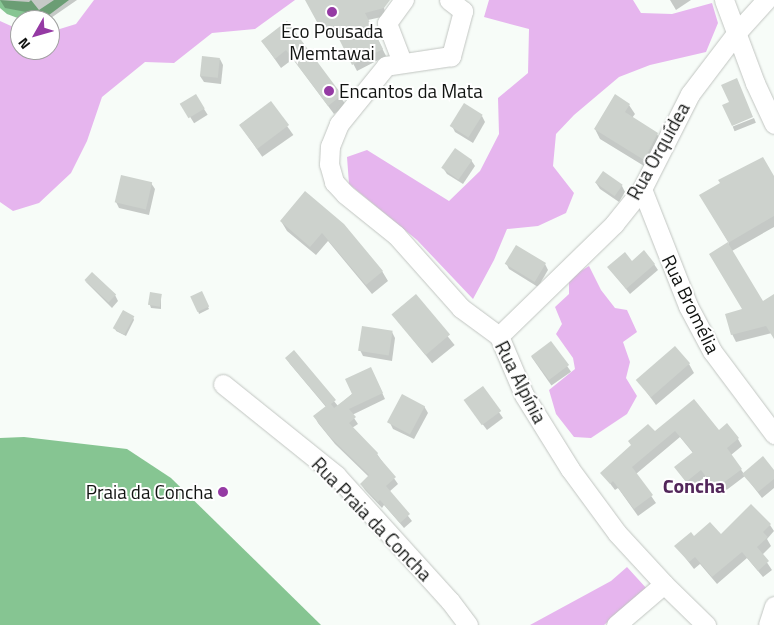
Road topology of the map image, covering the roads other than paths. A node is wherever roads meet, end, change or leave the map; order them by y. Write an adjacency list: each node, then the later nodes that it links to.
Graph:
1 (404, 0): 6 (street)
2 (449, 0): 6 (street, Rua Alpínia)
3 (724, 0): 5 (street)
4 (766, 0): 5 (street, Rua Orquídea)
5 (736, 32): 7 (street); 8 (street, Rua Orquídea)
6 (402, 62): 9 (street, Rua Alpínia)
7 (774, 124)
8 (642, 189): 9 (street, Rua Orquídea); 11 (street, Rua Bromélia)
9 (499, 336): 12 (street, Rua Alpínia)
10 (223, 384): 14 (street, Rua Praia da Concha)
11 (774, 434)
12 (664, 584): 15 (street); 16 (street, Rua Alpínia)
13 (774, 606): 17 (street)
14 (468, 625)
15 (616, 625)
16 (706, 625)
17 (768, 625)

